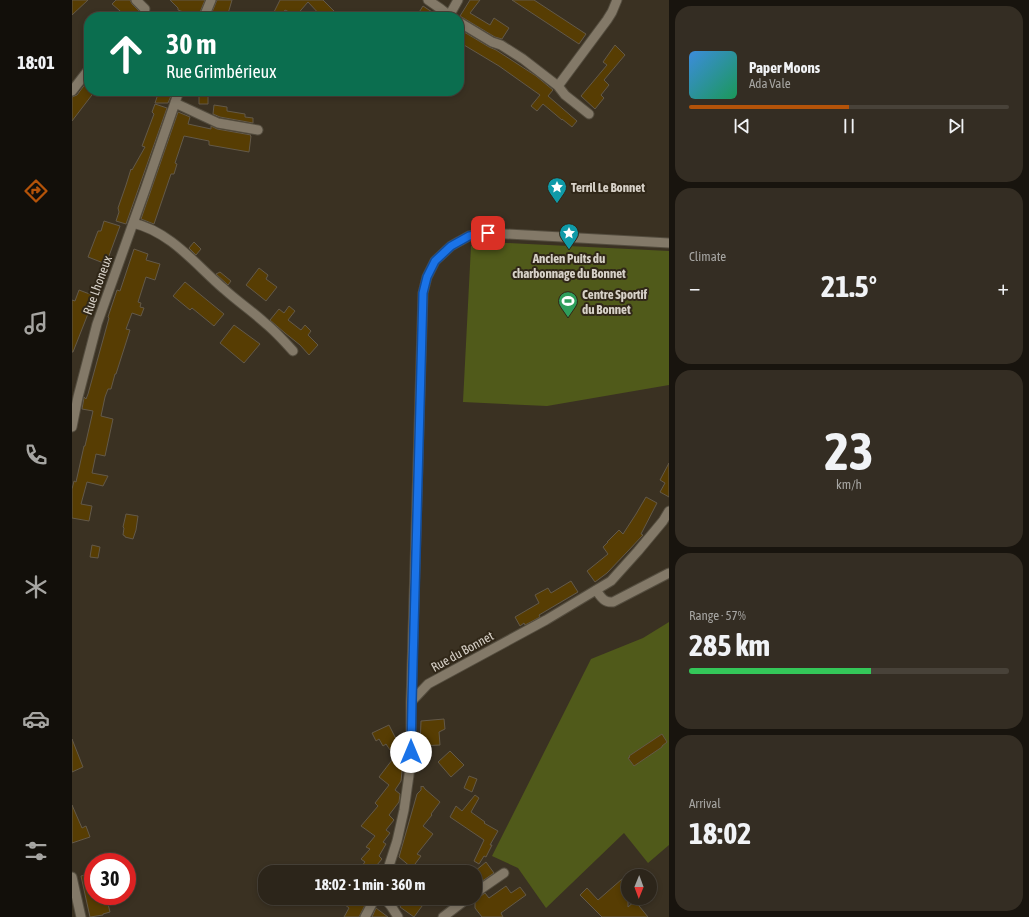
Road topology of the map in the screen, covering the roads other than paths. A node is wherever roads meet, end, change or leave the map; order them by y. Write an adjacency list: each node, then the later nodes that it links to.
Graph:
1 (136, 0): 6 (street)
2 (210, 0): 7 (street)
3 (428, 0): 8 (street)
4 (458, 0): 9 (street)
5 (617, 0): 12 (street)
6 (145, 9)
7 (206, 12)
8 (445, 12)
9 (452, 12)
10 (464, 25): 12 (street)
11 (84, 75): 13 (street)
12 (558, 86): 16 (street)
13 (72, 91)
14 (177, 96): 15 (street, Rue Lhoneux)
15 (175, 103): 17 (street); 18 (street, Rue Lhoneux)
16 (588, 114)
17 (258, 130)
18 (133, 223): 20 (street); 21 (street, Rue Lhoneux)
19 (669, 243): 25 (street)
20 (293, 351)
21 (72, 427)
22 (669, 511): 24 (street, Rue du Bonnet)
23 (669, 573): 24 (street)
24 (596, 590): 25 (street, Rue du Bonnet)
25 (412, 702): 26 (street)
26 (389, 865)
27 (504, 873): 29 (street)
28 (72, 877): 33 (street)
29 (482, 888)
30 (372, 905): 34 (street)
31 (390, 905): 35 (street)
32 (459, 905): 36 (street)
33 (81, 917)
34 (366, 917)
35 (398, 917)
36 (443, 917)

